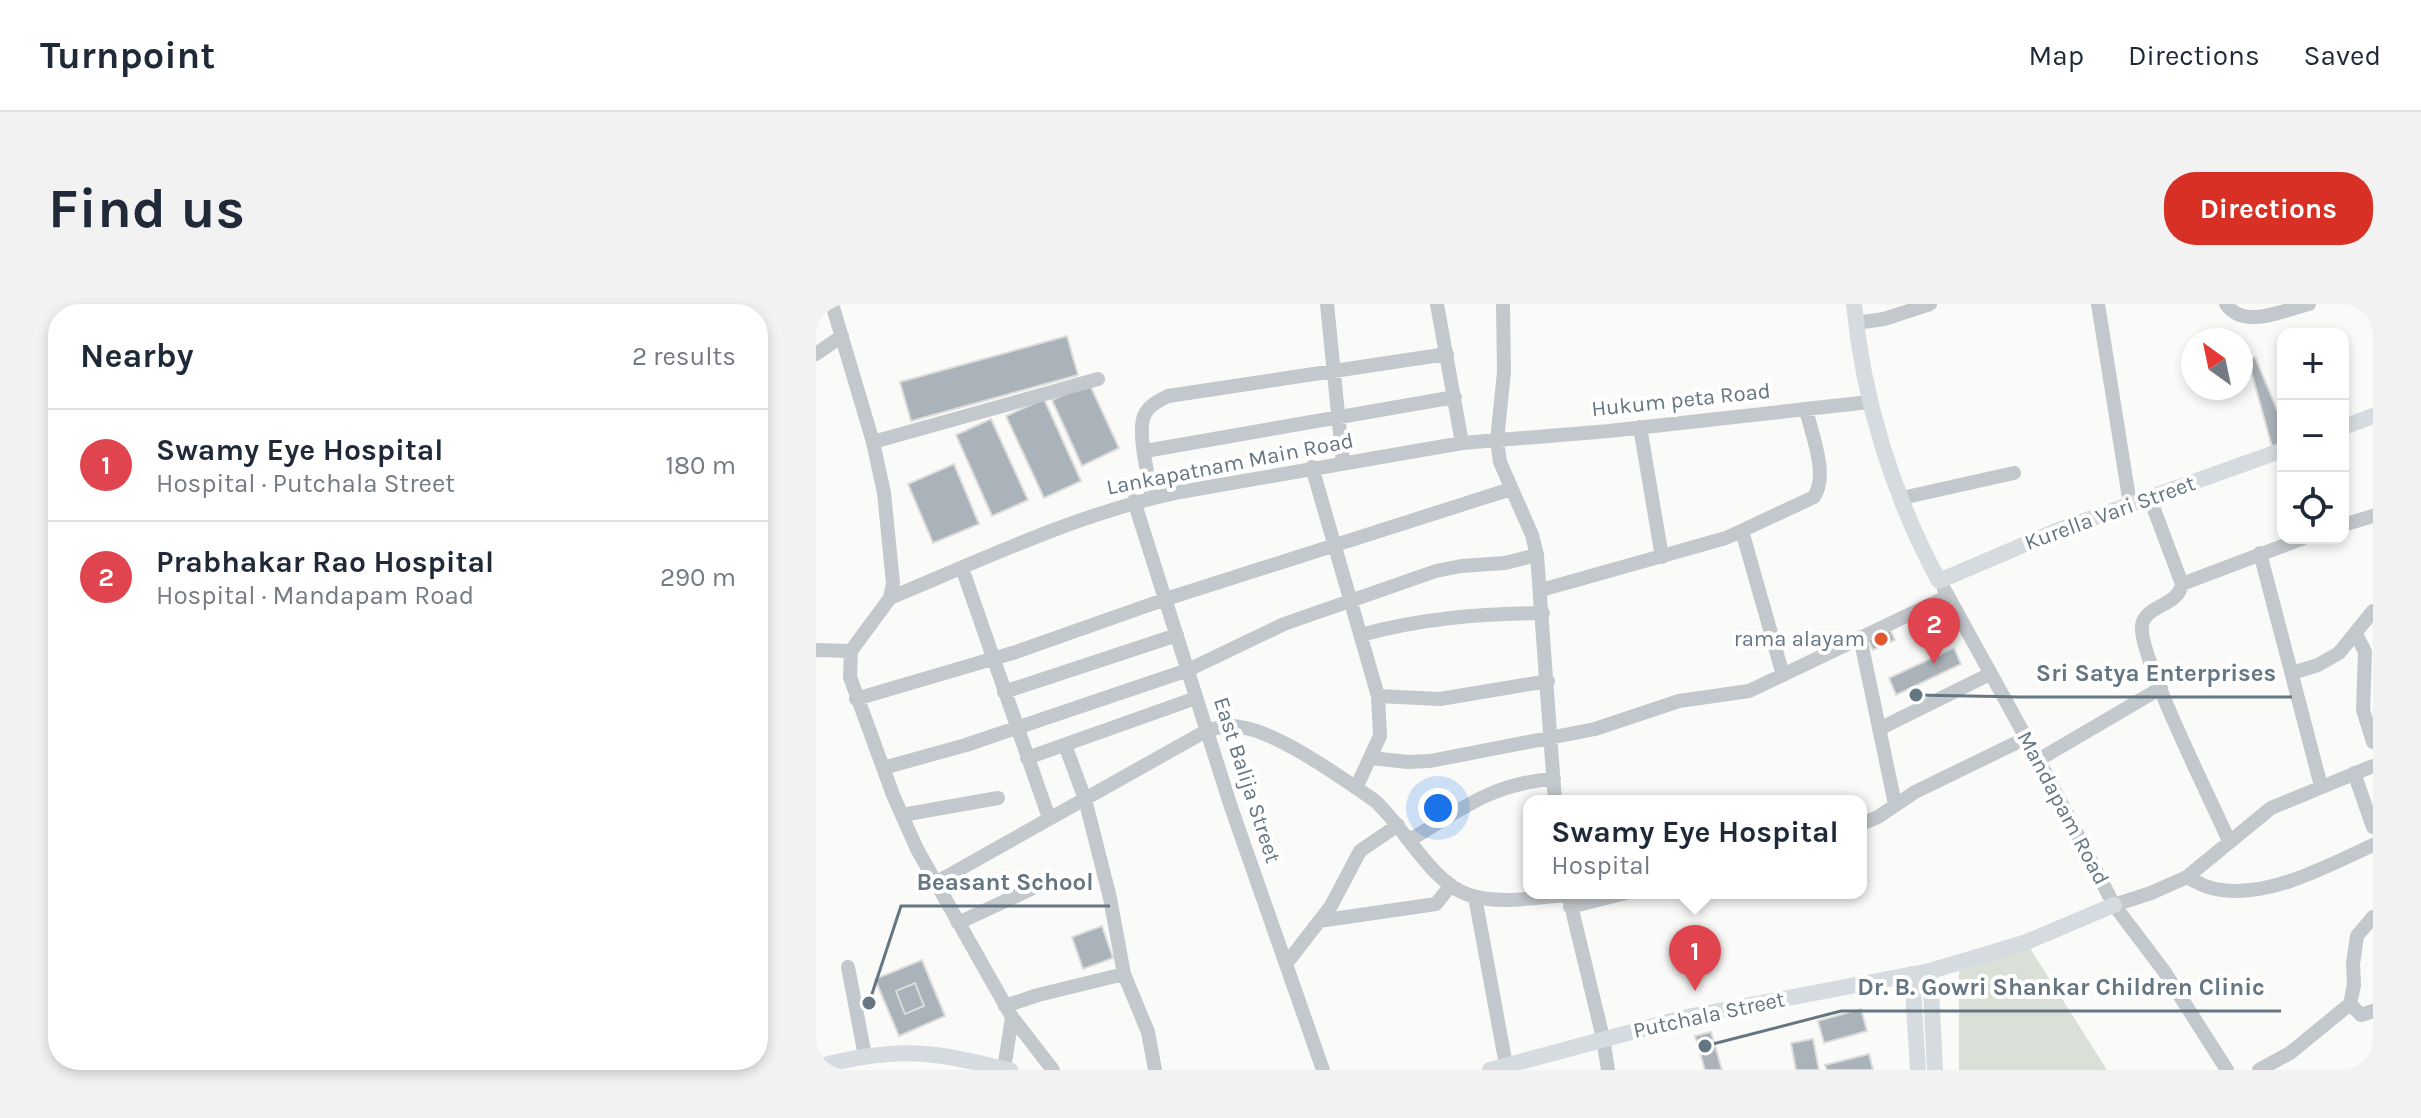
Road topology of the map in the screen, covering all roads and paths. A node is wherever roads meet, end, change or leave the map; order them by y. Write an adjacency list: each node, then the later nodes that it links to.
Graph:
1 (832, 304): 11 (street)
2 (1327, 304): 14 (street)
3 (1437, 304): 13 (street)
4 (1503, 304): 23 (street)
5 (1854, 304): 10 (main road)
6 (1930, 304): 10 (street)
7 (2098, 304): 36 (street)
8 (2226, 304): 9 (street)
9 (2309, 304)
10 (1856, 323): 17 (main road)
11 (842, 336): 12 (street); 24 (street)
12 (816, 354)
13 (1447, 354): 14 (street); 16 (street)
14 (1334, 371): 20 (street); 26 (street)
15 (1098, 379): 24 (street)
16 (1455, 397): 20 (street); 25 (street)
17 (1869, 402): 18 (street, Hukum peta Road); 34 (main road)
18 (1806, 409): 22 (street, Hukum peta Road); 39 (street)
19 (2373, 416): 21 (main road)
20 (1338, 417): 26 (street); 28 (street)
21 (2349, 425)
22 (1640, 427): 23 (street, Hukum peta Road); 44 (street)
23 (1497, 440): 25 (street, Lankapatnam Main Road); 31 (street)
24 (873, 442): 49 (street)
25 (1462, 443): 28 (street, Lankapatnam Main Road)
26 (1145, 451): 33 (street)
27 (2277, 452): 32 (main road, Kurella Vari Street)
28 (1343, 463): 29 (street, Lankapatnam Main Road)
29 (1312, 467): 33 (street, Lankapatnam Main Road); 40 (street)
30 (2014, 473): 34 (street)
31 (1511, 489): 40 (street); 43 (street)
32 (2149, 496): 36 (main road, Kurella Vari Street); 46 (street)
33 (1152, 498): 35 (street, Lankapatnam Main Road)
34 (1902, 498): 47 (main road)
35 (1134, 501): 45 (street, Lankapatnam Main Road); 50 (street, East Balija Street)
36 (2130, 504): 47 (main road, Kurella Vari Street)
37 (2373, 516): 38 (street)
38 (2349, 523)
39 (1742, 531): 44 (street); 64 (street)
40 (1335, 544): 50 (street); 51 (street)
41 (2286, 544): 42 (street)
42 (2260, 553): 46 (street); 62 (street)
43 (1537, 555): 48 (street); 51 (street)
44 (1662, 557): 48 (street)
45 (962, 568): 49 (street, Lankapatnam Main Road); 60 (street)
46 (2182, 584): 67 (street)
47 (1944, 588): 57 (street); 63 (street, Mandapam Road)
48 (1541, 590): 53 (street)
49 (890, 598): 59 (street)
50 (1166, 599): 55 (street, East Balija Street); 60 (street)
51 (1351, 600): 56 (street); 61 (street)
52 (2373, 611): 54 (street)
53 (1543, 613): 56 (street); 65 (street)
54 (2356, 634): 62 (street); 66 (street)
55 (1177, 635): 61 (street, East Balija Street); 68 (street)
56 (1361, 635): 69 (street)
57 (1860, 637): 64 (street); 73 (street)
58 (816, 650): 59 (street)
59 (851, 651): 71 (street)
60 (994, 659): 68 (street); 71 (street)
61 (1188, 670): 70 (street, East Balija Street); 72 (street)
62 (2292, 673): 86 (street)
63 (1990, 674): 73 (street); 75 (street, Mandapam Road)
64 (1783, 675): 76 (street)
65 (1548, 681): 69 (street); 76 (street)
66 (2368, 683): 77 (street)
67 (2161, 688): 81 (street); 98 (street)
68 (1004, 692): 72 (street)
69 (1378, 696): 80 (street)
70 (1196, 698): 74 (street, East Balija Street); 78 (street)
71 (856, 699): 83 (street)
72 (1016, 727): 79 (street); 83 (street)
73 (1879, 729): 91 (street)
74 (1206, 731): 87 (street); 90 (street); 111 (street, East Balija Street)
75 (2026, 738): 81 (street, Mandapam Road); 91 (street)
76 (1552, 739): 80 (street); 85 (street)
77 (2373, 742)
78 (1065, 745): 79 (street); 90 (street)
79 (1027, 758): 93 (street)
80 (1371, 758): 87 (street)
81 (2038, 760): 107 (street, Mandapam Road)
82 (2373, 766): 84 (street)
83 (883, 768): 92 (street)
84 (2354, 773): 86 (street); 96 (street)
85 (1554, 779): 88 (street); 97 (street)
86 (2321, 786): 98 (street)
87 (1356, 788): 95 (street)
88 (1555, 795)
89 (998, 798): 92 (street)
90 (1085, 799): 93 (street); 114 (street)
91 (1895, 804): 94 (street)
92 (902, 815): 102 (street)
93 (1049, 818): 102 (street)
94 (1867, 822)
95 (1398, 825): 97 (street); 109 (street)
96 (2373, 827)
97 (1410, 840): 103 (street)
98 (2229, 841): 100 (street)
99 (2373, 845): 100 (street)
100 (2187, 877): 107 (street)
101 (1046, 882): 110 (street)
102 (935, 883): 110 (street)
103 (1451, 885): 104 (street); 109 (street)
104 (1475, 897): 105 (street); 123 (street)
105 (1523, 899)
106 (1569, 899): 119 (street)
107 (2114, 905): 113 (main road, Mandapam Road); 131 (street)
108 (2373, 917): 116 (street)
109 (1319, 921): 111 (street)
110 (958, 923): 117 (street)
111 (1286, 964): 127 (street, East Balija Street)
112 (848, 967): 120 (street)
113 (1930, 971): 115 (main road, Putchala Street); 130 (main road)
114 (1124, 974): 117 (street); 126 (street)
115 (1912, 974): 119 (main road, Putchala Street); 129 (main road)
116 (2350, 1004): 118 (street); 132 (street)
117 (1009, 1011): 124 (street); 125 (street)
118 (2373, 1011)
119 (1603, 1038): 123 (main road, Putchala Street); 128 (street)
120 (865, 1056): 121 (main road); 122 (main road)
121 (969, 1065): 124 (main road)
122 (816, 1067)
123 (1498, 1068)
124 (1007, 1069)
125 (1053, 1070)
126 (1155, 1070)
127 (1323, 1070)
128 (1608, 1070)
129 (1918, 1070)
130 (1935, 1070)
131 (2227, 1070)
132 (2259, 1070)

